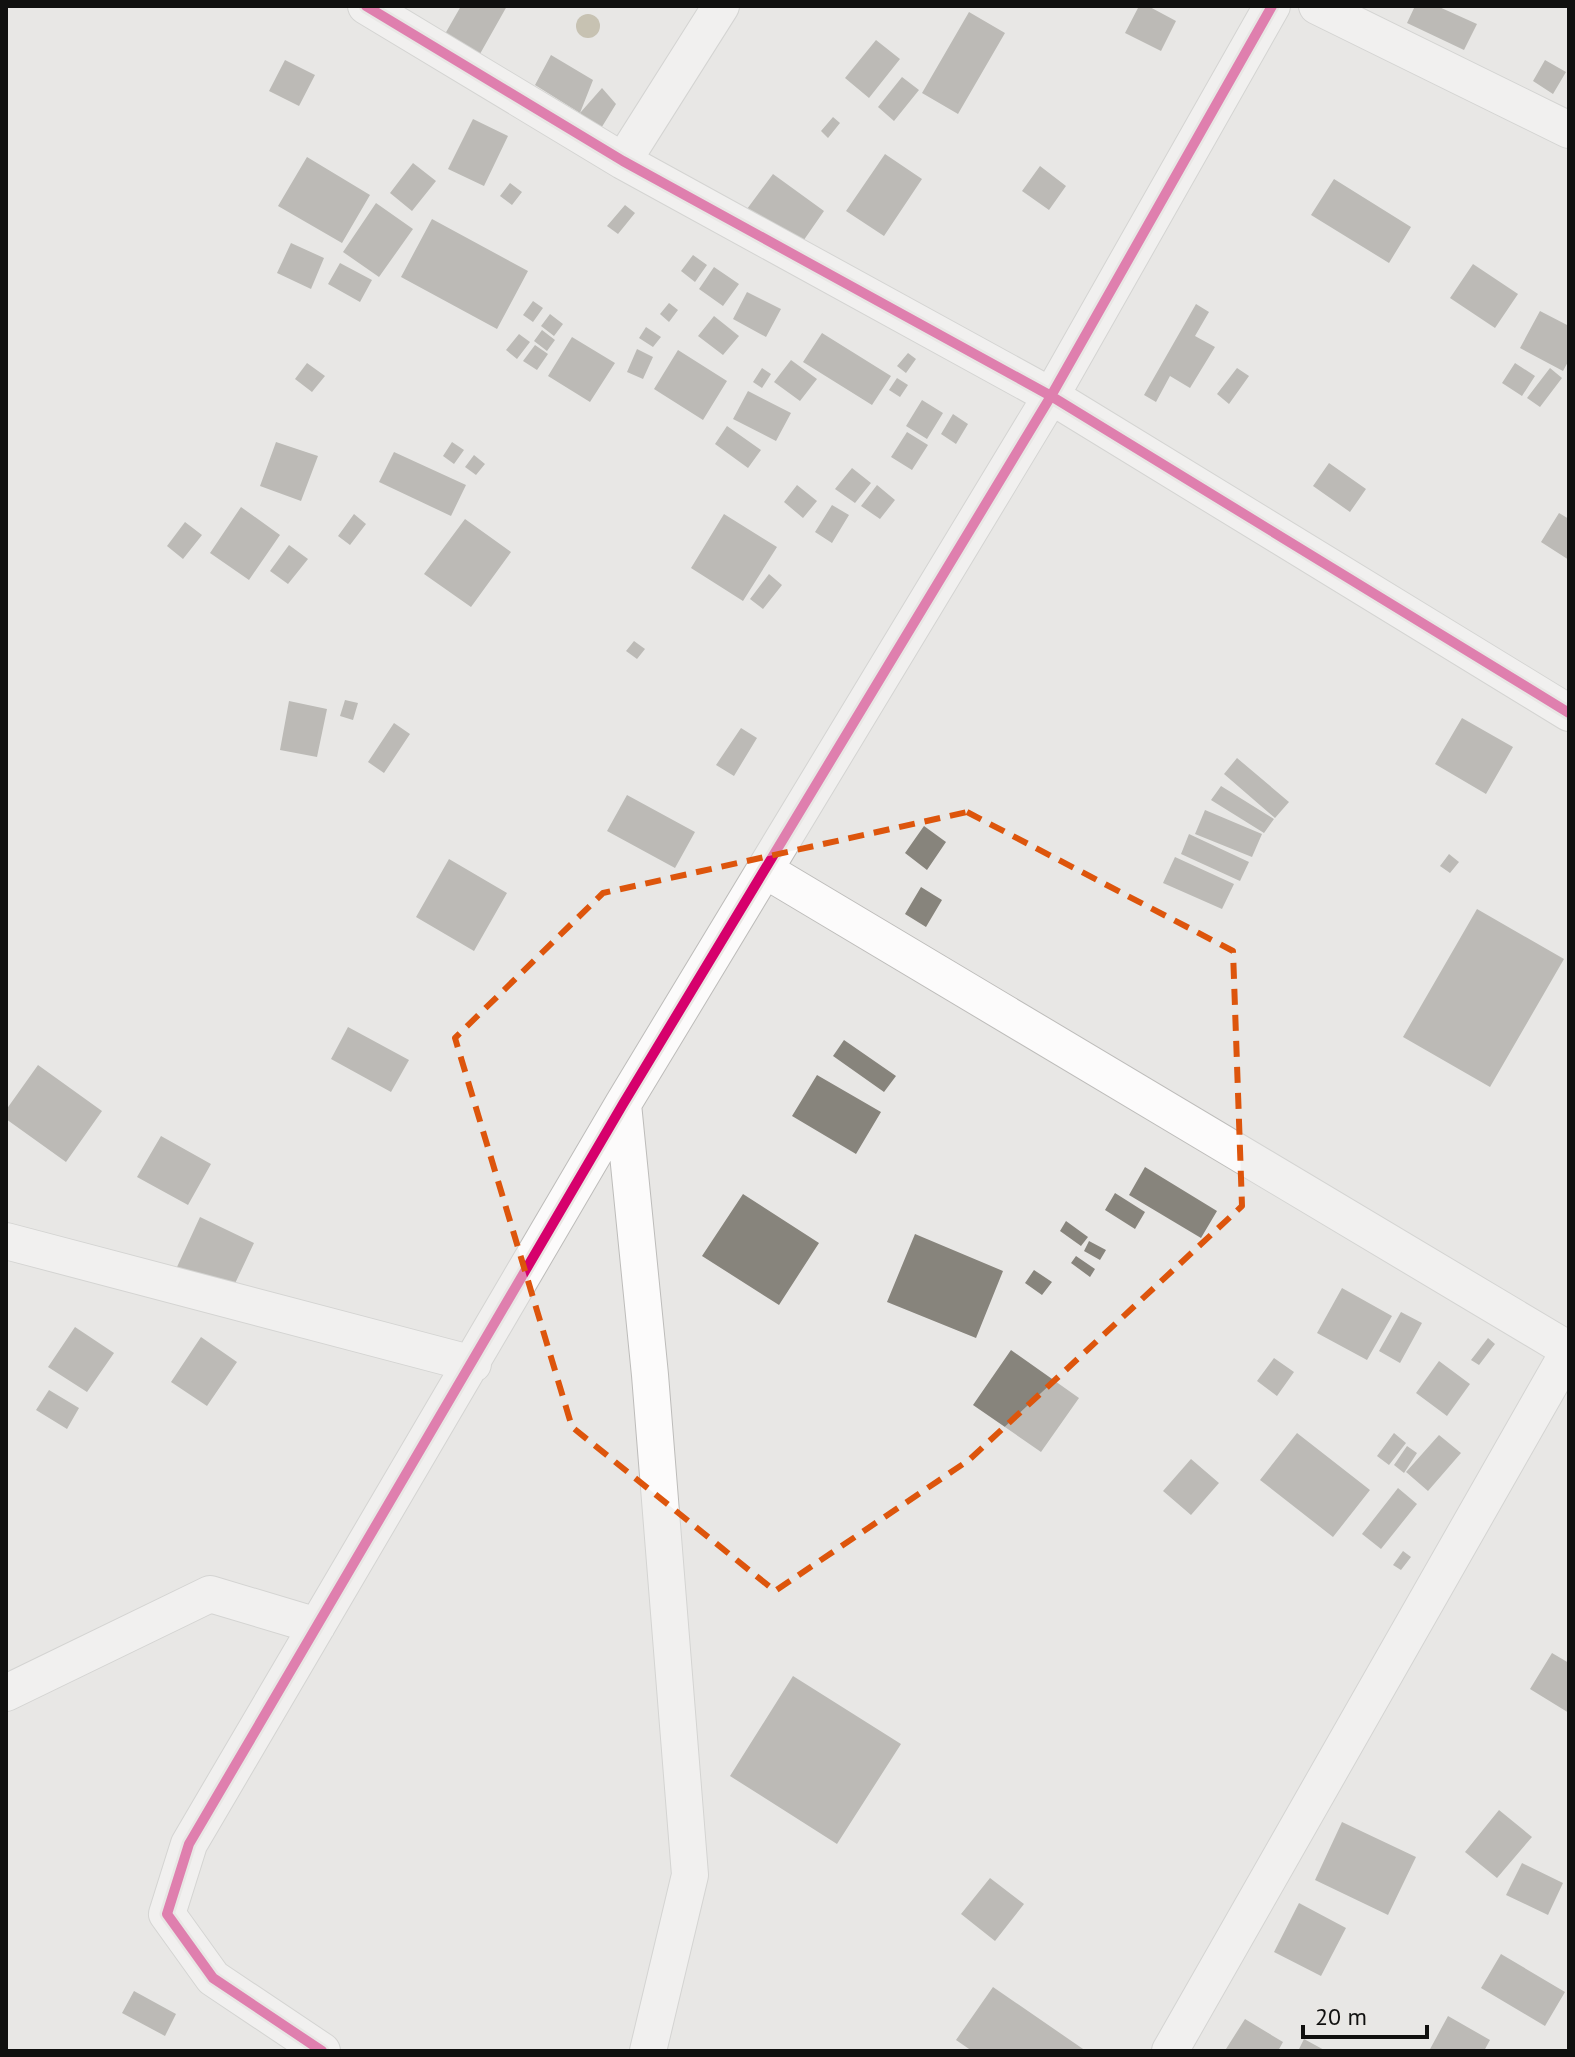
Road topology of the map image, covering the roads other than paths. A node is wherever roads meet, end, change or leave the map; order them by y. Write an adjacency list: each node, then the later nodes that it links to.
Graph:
1 (366, 6): 6 (street)
2 (721, 6): 6 (street)
3 (1272, 6): 7 (street)
4 (1317, 6): 5 (street)
5 (1569, 130)
6 (623, 161): 7 (street)
7 (1051, 396): 8 (street); 9 (street)
8 (1569, 713)
9 (765, 870): 10 (street); 12 (street)
10 (623, 1104): 13 (street); 17 (street)
11 (6, 1241): 13 (street)
12 (1569, 1351): 18 (street)
13 (473, 1364): 14 (street)
14 (317, 1626): 15 (street); 16 (street)
15 (6, 1693)
16 (322, 2051)
17 (648, 2051)
18 (1170, 2051)

